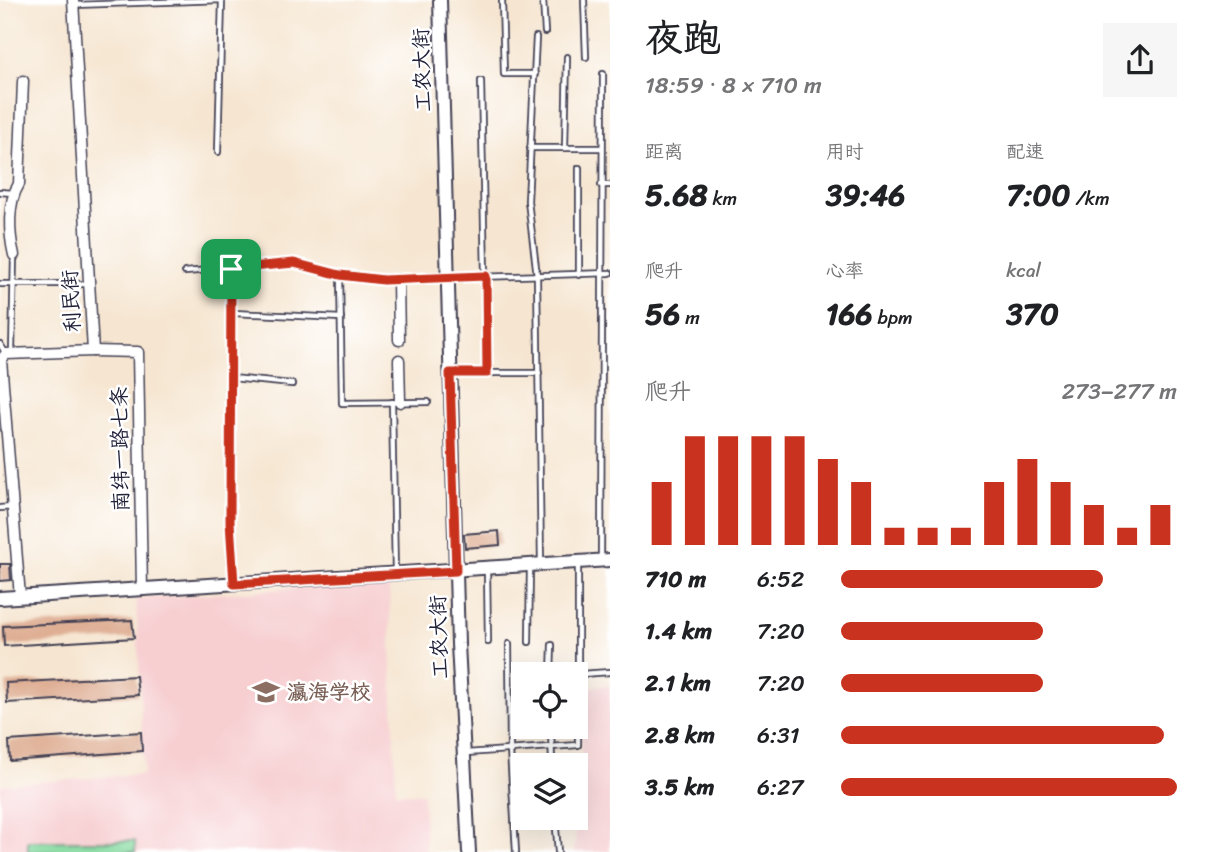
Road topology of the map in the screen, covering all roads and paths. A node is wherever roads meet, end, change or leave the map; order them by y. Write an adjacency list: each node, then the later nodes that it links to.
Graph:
1 (440, 0): 30 (street, 工农大街)
2 (502, 0): 11 (lane)
3 (543, 0): 6 (lane)
4 (584, 0): 9 (lane)
5 (73, 3): 17 (lane); 36 (street, 利民街)
6 (545, 32)
7 (536, 37): 11 (lane)
8 (567, 57): 15 (lane)
9 (586, 57)
10 (603, 74): 16 (lane)
11 (536, 75): 14 (lane)
12 (23, 81): 22 (street)
13 (481, 81): 31 (lane)
14 (530, 148): 15 (lane); 32 (lane)
15 (565, 148): 16 (lane)
16 (602, 148): 19 (lane)
17 (218, 152)
18 (579, 168): 29 (lane)
19 (601, 185): 20 (lane); 26 (lane)
20 (610, 185)
21 (0, 192): 22 (lane)
22 (13, 193): 23 (street)
23 (14, 255): 35 (lane)
24 (231, 269): 25 (lane); 28 (lane); 37 (lane)
25 (185, 272)
26 (601, 273): 27 (lane); 29 (lane); 53 (lane)
27 (610, 273)
28 (340, 275): 33 (lane); 38 (lane)
29 (579, 275): 32 (lane)
30 (448, 276): 31 (lane); 33 (lane); 44 (street, 工农大街)
31 (486, 276): 32 (lane); 45 (lane)
32 (537, 276): 46 (lane)
33 (398, 280): 39 (street)
34 (0, 284): 35 (lane)
35 (16, 284): 36 (lane); 42 (lane)
36 (89, 284): 41 (street, 利民街)
37 (233, 313): 38 (lane); 47 (lane)
38 (341, 318): 49 (lane)
39 (399, 340)
40 (0, 344): 42 (lane)
41 (93, 351): 42 (street, 利民街); 60 (street, 南纬一路七条)
42 (9, 354): 51 (street)
43 (399, 360): 49 (street)
44 (450, 373): 45 (lane); 57 (street, 工农大街)
45 (487, 373): 46 (lane)
46 (539, 373): 55 (lane)
47 (232, 378): 48 (lane); 59 (lane)
48 (292, 384)
49 (396, 402): 50 (lane); 58 (lane)
50 (428, 402)
51 (13, 507): 52 (lane); 61 (street)
52 (0, 508)
53 (605, 560): 54 (street)
54 (578, 562): 55 (street); 68 (lane)
55 (536, 565): 56 (street); 64 (lane)
56 (487, 569): 57 (street); 63 (lane)
57 (456, 571): 58 (street); 76 (street, 工农大街)
58 (395, 575): 59 (street)
59 (234, 584): 60 (street)
60 (142, 590): 61 (street)
61 (20, 597): 62 (street)
62 (0, 598)
63 (488, 642)
64 (529, 642)
65 (509, 643): 74 (lane)
66 (551, 645): 67 (lane)
67 (551, 662)
68 (580, 662)
69 (610, 672): 70 (lane)
70 (588, 673)
71 (551, 739): 73 (lane)
72 (578, 739): 73 (lane)
73 (551, 747): 74 (lane); 75 (lane)
74 (510, 750): 76 (lane); 79 (lane)
75 (551, 753)
76 (463, 754): 78 (street, 工农大街)
77 (556, 830): 80 (lane)
78 (469, 852)
79 (516, 852)
80 (558, 852)

